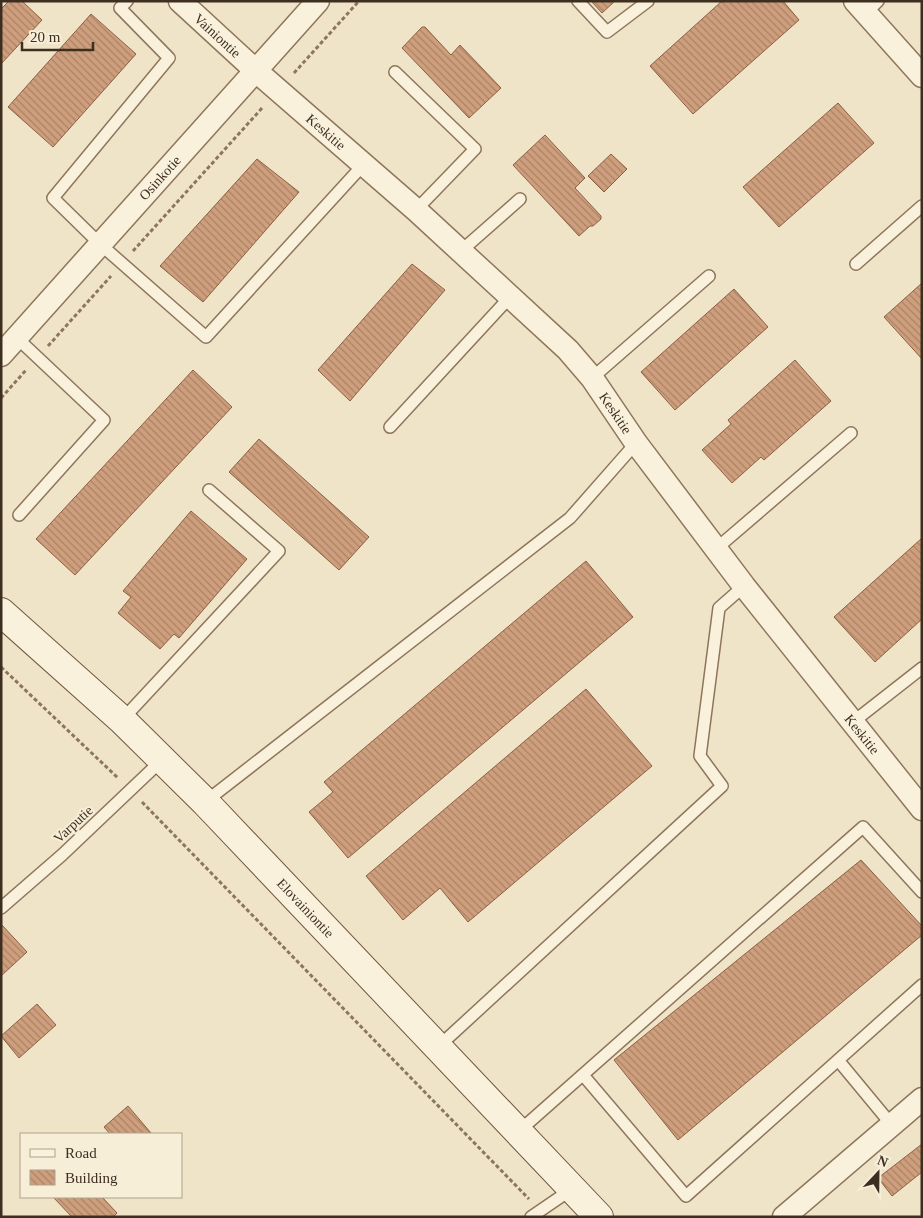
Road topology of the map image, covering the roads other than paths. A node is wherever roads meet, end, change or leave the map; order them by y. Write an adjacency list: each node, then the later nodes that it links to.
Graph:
1 (127, 1): 14 (lane)
2 (180, 1): 7 (street, Vainiontie)
3 (578, 1): 4 (lane)
4 (648, 1)
5 (312, 3): 7 (street, Osinkotie)
6 (866, 5): 9 (street)
7 (255, 70): 10 (street, Keskitie); 14 (street, Osinkotie)
8 (395, 72): 13 (lane)
9 (922, 76)
10 (364, 164): 13 (street, Keskitie); 14 (lane)
11 (520, 198): 15 (lane)
12 (922, 206): 16 (lane)
13 (416, 210): 15 (street, Keskitie)
14 (100, 244): 19 (street, Osinkotie)
15 (461, 251): 18 (street, Keskitie)
16 (856, 264)
17 (709, 276): 21 (lane)
18 (510, 297): 21 (street, Keskitie); 22 (lane)
19 (17, 338): 20 (street, Osinkotie); 26 (lane)
20 (1, 356)
21 (592, 378): 24 (street, Keskitie)
22 (390, 427)
23 (851, 433): 27 (lane)
24 (636, 443): 27 (street, Keskitie); 34 (lane)
25 (209, 490): 31 (lane)
26 (19, 515)
27 (717, 548): 28 (street, Keskitie)
28 (744, 586): 32 (street, Keskitie); 39 (lane)
29 (1, 612): 31 (main road, Elovainiontie)
30 (922, 668): 32 (lane)
31 (122, 720): 33 (main road, Elovainiontie)
32 (853, 722): 35 (street, Keskitie)
33 (163, 760): 34 (main road, Elovainiontie); 37 (lane, Varputie)
34 (205, 802): 39 (main road, Elovainiontie)
35 (922, 809)
36 (922, 892): 41 (lane)
37 (1, 908)
38 (922, 985): 40 (lane)
39 (438, 1047): 44 (main road, Elovainiontie)
40 (838, 1060): 41 (lane); 43 (lane)
41 (582, 1075): 44 (lane)
42 (922, 1099): 43 (street)
43 (892, 1124): 48 (street)
44 (518, 1132): 45 (main road, Elovainiontie)
45 (572, 1189): 46 (lane); 47 (main road, Elovainiontie)
46 (535, 1213)
47 (599, 1217)
48 (784, 1217)

